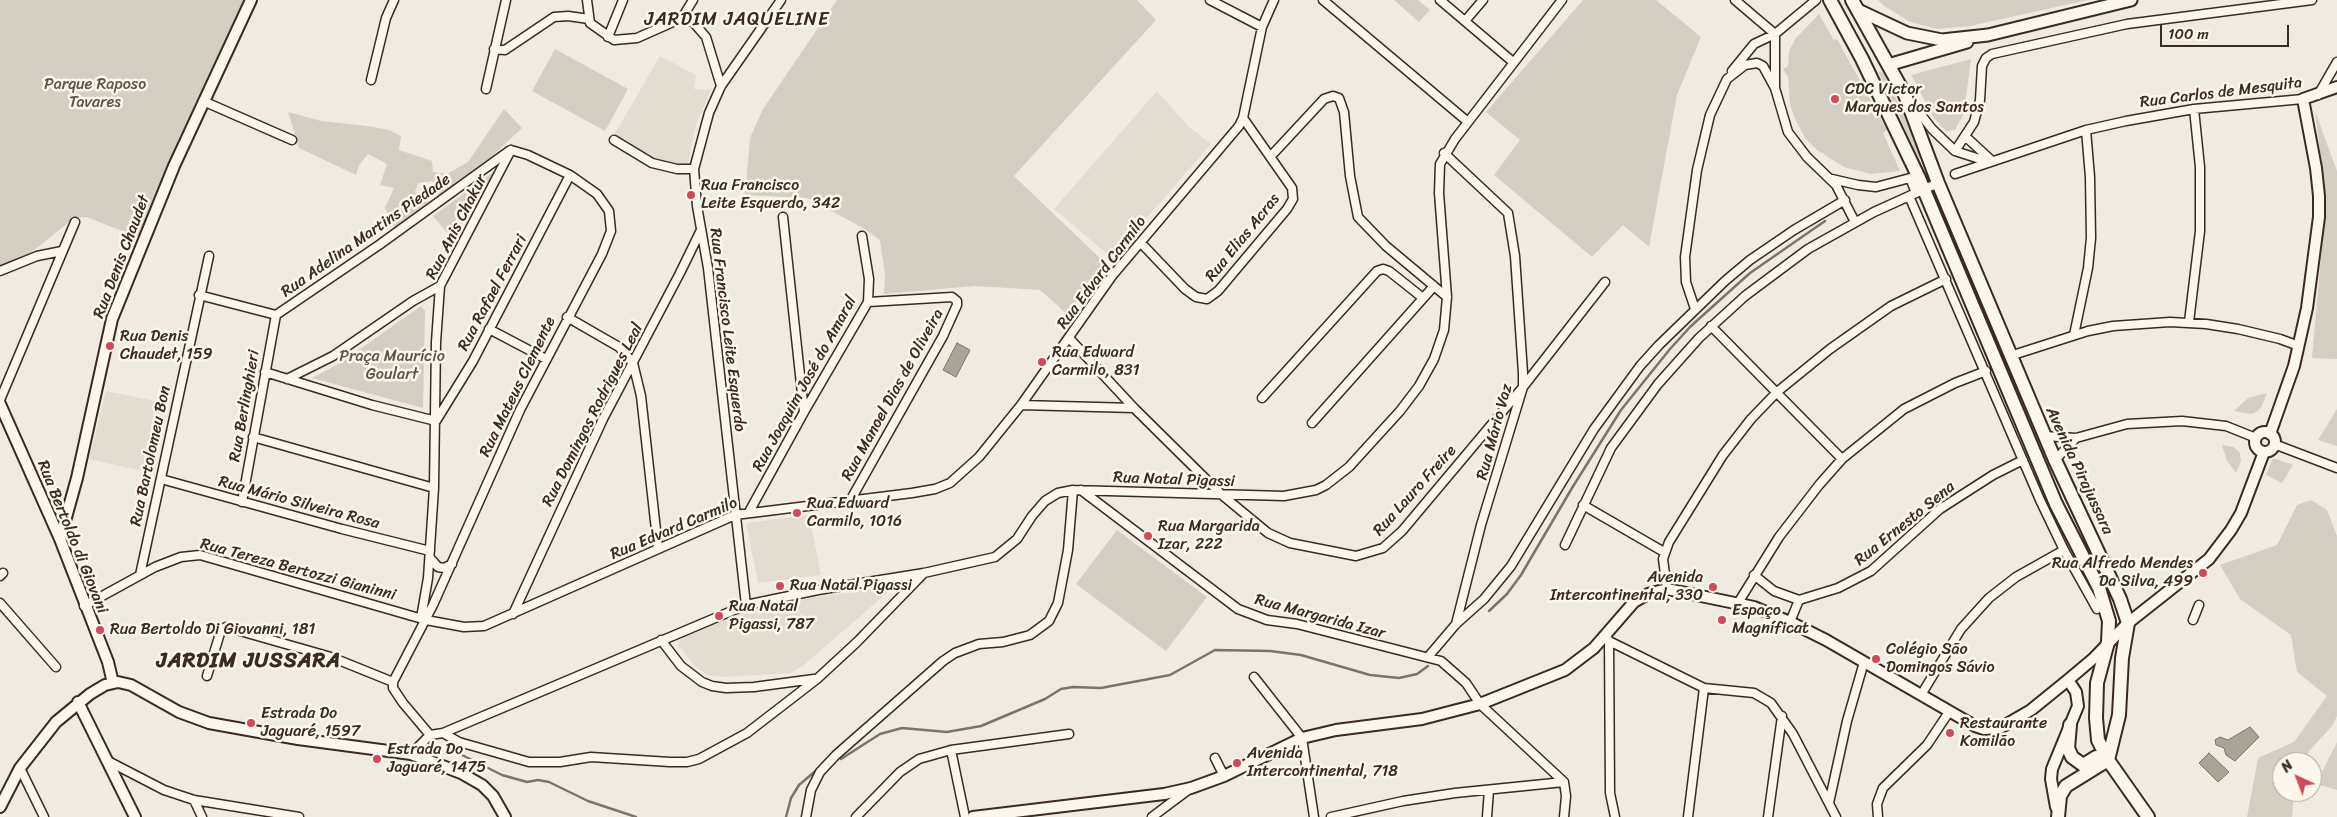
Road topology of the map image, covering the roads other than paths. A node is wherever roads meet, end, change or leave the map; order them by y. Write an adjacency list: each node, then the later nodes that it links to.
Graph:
1 (251, 0): 40 (street, Rua Denis Chaudet)
2 (394, 0): 32 (street)
3 (506, 0): 27 (street)
4 (587, 0): 21 (street)
5 (623, 0): 26 (street)
6 (693, 0): 20 (street)
7 (781, 0): 33 (street, Rua Francisco Leite Esquerdo)
8 (1210, 0): 23 (street)
9 (1274, 0): 23 (street, Rua Edvard Carmilo)
10 (1323, 0): 43 (street)
11 (1440, 0): 22 (street)
12 (1483, 0): 22 (street)
13 (1562, 0): 28 (street)
14 (1735, 0): 24 (street)
15 (1816, 0): 24 (street)
16 (1831, 0): 30 (main road); 58 (main road, Avenida Pirajussara)
17 (2131, 0): 25 (main road)
18 (2312, 0): 45 (street)
19 (1855, 5): 25 (main road); 30 (main road, Avenida Pirajussara)
20 (682, 18): 26 (street); 33 (street)
21 (588, 19): 26 (street); 27 (street)
22 (1465, 21): 28 (street)
23 (1262, 27): 42 (street, Rua Edvard Carmilo)
24 (1774, 34): 31 (street); 34 (street)
25 (1988, 35): 30 (main road)
26 (608, 37)
27 (494, 48): 36 (street)
28 (1513, 62): 43 (street)
29 (2337, 62): 38 (street)
30 (1888, 66): 37 (main road, Avenida Pirajussara)
31 (1727, 79): 34 (street); 77 (street)
32 (370, 80)
33 (721, 86): 53 (street, Rua Francisco Leite Esquerdo)
34 (1775, 88): 56 (street)
35 (2337, 88): 38 (street, Rua Carlos de Mesquita)
36 (486, 89)
37 (1905, 95): 49 (street); 57 (main road, Avenida Pirajussara)
38 (2318, 96): 39 (street, Rua Carlos de Mesquita)
39 (2303, 99): 41 (street, Rua Carlos de Mesquita); 85 (street)
40 (203, 101): 46 (street); 122 (street, Rua Denis Chaudet)
41 (2194, 108): 44 (street, Rua Carlos de Mesquita); 80 (street)
42 (1243, 118): 51 (street, Rua Elias Acras); 65 (street, Rua Edvard Carmilo)
43 (1468, 122): 50 (street)
44 (2086, 130): 52 (street, Rua Carlos de Mesquita); 83 (street)
45 (1966, 137): 49 (street); 52 (street)
46 (292, 140)
47 (614, 140): 53 (street)
48 (511, 150): 55 (street, Rua Mateus Clemente); 71 (street, Rua Anis Chakur); 78 (street, Rua Adelina Martins Piedade)
49 (1955, 150): 52 (street)
50 (1444, 153): 74 (street, Rua Natal Pigassi); 92 (street, Rua Mário Vaz)
51 (1271, 156): 65 (street, Rua Elias Acras); 72 (street)
52 (1991, 161): 54 (street, Rua Carlos de Mesquita)
53 (694, 169): 63 (street, Rua Francisco Leite Esquerdo)
54 (1955, 174)
55 (570, 175): 79 (street, Rua Mateus Clemente); 82 (street, Rua Rafael Ferrari)
56 (1832, 179): 58 (street); 59 (street)
57 (1938, 183): 58 (street); 86 (main road, Avenida Pirajussara)
58 (1916, 192): 62 (street); 69 (street, Avenida Pirajussara); 148 (main road, Avenida Pirajussara)
59 (1845, 200): 62 (street); 77 (street)
60 (783, 217): 99 (street)
61 (75, 222): 66 (street)
62 (1855, 222): 81 (street)
63 (701, 230): 88 (street, Rua Domingos Rodrigues Leal); 121 (street, Rua Francisco Leite Esquerdo)
64 (862, 236): 76 (street, Rua Joaquim José do Amaral)
65 (1141, 243): 84 (street, Rua Edvard Carmilo)
66 (62, 251): 68 (street); 95 (street)
67 (209, 256): 73 (street, Rua Bartolomeu Bon)
68 (0, 271)
69 (1946, 279): 89 (street, Avenida Pirajussara); 93 (street)
70 (1606, 282): 92 (street, Rua Lauro Freire)
71 (440, 286): 91 (street); 100 (street, Rua Anis Chakur)
72 (1434, 286): 74 (street); 75 (street)
73 (200, 295): 78 (street, Rua Adelina Martins Piedade); 113 (street, Rua Bartolomeu Bon)
74 (1447, 297): 116 (street, Rua Natal Pigassi)
75 (1423, 298): 94 (street); 101 (street)
76 (868, 302): 99 (street, Rua Joaquim José do Amaral); 117 (street, Rua Manoel Dias de Oliveira)
77 (1695, 309): 145 (street)
78 (276, 315): 90 (street, Rua Berlinghieri)
79 (567, 317): 87 (street, Rua Mateus Clemente); 88 (street)
80 (2189, 322): 83 (street); 85 (street)
81 (1711, 326): 93 (street); 119 (street)
82 (489, 329): 87 (street); 100 (street, Rua Rafael Ferrari)
83 (2074, 335): 86 (street)
84 (1069, 338): 97 (street, Rua Edvard Carmilo); 98 (street, Rua Lauro Freire)
85 (2298, 346): 102 (street)
86 (2010, 356): 103 (main road, Avenida Pirajussara)
87 (546, 359): 128 (street, Rua Mateus Clemente)
88 (633, 363): 124 (street); 140 (street, Rua Domingos Rodrigues Leal)
89 (1986, 371): 109 (street); 110 (street, Avenida Pirajussara)
90 (265, 372): 91 (street); 104 (street, Rua Berlinghieri)
91 (287, 379): 100 (street)
92 (1523, 388): 116 (street, Rua Lauro Freire); 145 (street, Rua Mário Vaz)
93 (1777, 392): 109 (street); 126 (street)
94 (1262, 398)
95 (0, 400)
96 (0, 404): 122 (street, Rua Bertoldo di Giovani)
97 (1021, 405): 98 (street); 117 (street, Rua Edvard Carmilo)
98 (1134, 408): 116 (street, Rua Lauro Freire)
99 (804, 412): 120 (street, Rua Joaquim José do Amaral)
100 (436, 421): 114 (street, Rua Anis Chakur)
101 (1312, 423)
102 (2270, 434): 106 (street); 107 (street)
103 (2044, 436): 105 (street); 111 (main road, Avenida Pirajussara)
104 (253, 437): 114 (street); 118 (street, Rua Berlinghieri)
105 (2076, 438): 106 (street); 111 (street)
106 (2256, 438): 108 (street)
107 (2274, 444): 108 (street); 112 (street)
108 (2264, 452): 141 (street)
109 (1842, 460): 131 (street)
110 (2023, 460): 125 (street, Avenida Pirajussara); 133 (street, Rua Ernesto Sena)
111 (2054, 460): 141 (main road, Avenida Pirajussara)
112 (2337, 468)
113 (161, 478): 118 (street, Rua Mário Silveira Rosa); 130 (street, Rua Bartolomeu Bon)
114 (434, 488): 127 (street, Rua Anis Chakur)
115 (1077, 490): 116 (street, Rua Natal Pigassi); 129 (street, Rua Natal Pigassi); 149 (street, Rua Margarida Izar); 189 (street)
116 (1222, 495)
117 (850, 501): 120 (street, Rua Edvard Carmilo)
118 (242, 502): 127 (street, Rua Mário Silveira Rosa)
119 (1583, 505): 123 (street); 126 (street)
120 (749, 512): 121 (street, Rua Edvard Carmilo)
121 (735, 515): 124 (street, Rua Edvard Carmilo); 136 (street, Rua Francisco Leite Esquerdo)
122 (60, 540): 138 (street, Rua Bertoldo di Giovani)
123 (1565, 544)
124 (658, 548): 140 (street, Rua Edvard Carmilo)
125 (2064, 550): 139 (street, Avenida Pirajussara); 159 (street)
126 (1664, 552): 132 (street)
127 (430, 555): 128 (street); 142 (street, Rua Anis Chakur)
128 (453, 563): 142 (street, Rua Mateus Clemente)
129 (924, 573): 136 (street, Rua Natal Pigassi); 154 (street)
130 (140, 574): 138 (street, Rua Tereza Bertozzi Gianinni); 142 (street, Rua Tereza Bertozzi Gianinni)
131 (1754, 575): 133 (street); 135 (street)
132 (1667, 589): 135 (street); 146 (street)
133 (1799, 600): 144 (street)
134 (0, 603): 151 (street)
135 (1738, 603): 144 (street)
136 (746, 605): 147 (street, Rua Natal Pigassi)
137 (2199, 605): 143 (street)
138 (84, 606): 157 (street, Rua Bertoldo di Giovani)
139 (2097, 609)
140 (513, 614): 142 (street, Rua Edvard Carmilo)
141 (2126, 617): 148 (street); 171 (main road)
142 (423, 619): 156 (street, Rua Mateus Clemente)
143 (2193, 620)
144 (1790, 622): 150 (street)
145 (1456, 624): 149 (street)
146 (1607, 638): 158 (street); 161 (street); 198 (street)
147 (661, 640): 154 (street); 165 (street, Rua Natal Pigassi)
148 (2108, 642): 155 (street); 171 (main road, Avenida Pirajussara)
149 (1428, 657): 161 (street, Rua Margarida Izar)
150 (1864, 662): 159 (street); 180 (street)
151 (56, 667)
152 (207, 676): 156 (street)
153 (1254, 677): 168 (street)
154 (817, 679): 165 (street)
155 (2068, 680): 162 (street); 164 (street)
156 (393, 682): 167 (street)
157 (113, 683): 160 (street); 170 (street)
158 (1704, 688): 163 (street); 199 (street)
159 (1921, 695): 162 (street)
160 (78, 702): 173 (street); 174 (street)
161 (1480, 704): 168 (street); 176 (street, Rua Margarida Izar)
162 (1949, 712): 202 (street)
163 (1782, 716): 180 (street); 200 (street)
164 (2070, 725): 171 (main road); 183 (street)
165 (443, 733): 167 (street, Rua Natal Pigassi)
166 (1070, 734): 169 (street)
167 (430, 735): 170 (street)
168 (1302, 738): 175 (street); 194 (street)
169 (951, 750): 190 (street); 191 (street)
170 (410, 754): 188 (street)
171 (2105, 756): 183 (main road); 203 (main road)
172 (1215, 758): 175 (street)
173 (106, 760): 179 (street); 185 (street)
174 (20, 768): 181 (street); 184 (street)
175 (1224, 776): 177 (street)
176 (1564, 782): 178 (street); 197 (street)
177 (1191, 788): 192 (street); 193 (street)
178 (1489, 790): 195 (street); 196 (street)
179 (194, 800): 182 (street); 186 (street)
180 (1829, 803): 201 (street)
181 (0, 807)
182 (276, 816): 187 (street)
183 (2058, 816)
184 (44, 817)
185 (134, 817)
186 (202, 817)
187 (299, 817)
188 (505, 817)
189 (806, 817)
190 (856, 817)
191 (965, 817)
192 (973, 817)
193 (1152, 817)
194 (1314, 817)
195 (1331, 817)
196 (1487, 817)
197 (1564, 817)
198 (1615, 817)
199 (1688, 817)
200 (1768, 817)
201 (1836, 817)
202 (1878, 817)
203 (2148, 817)

